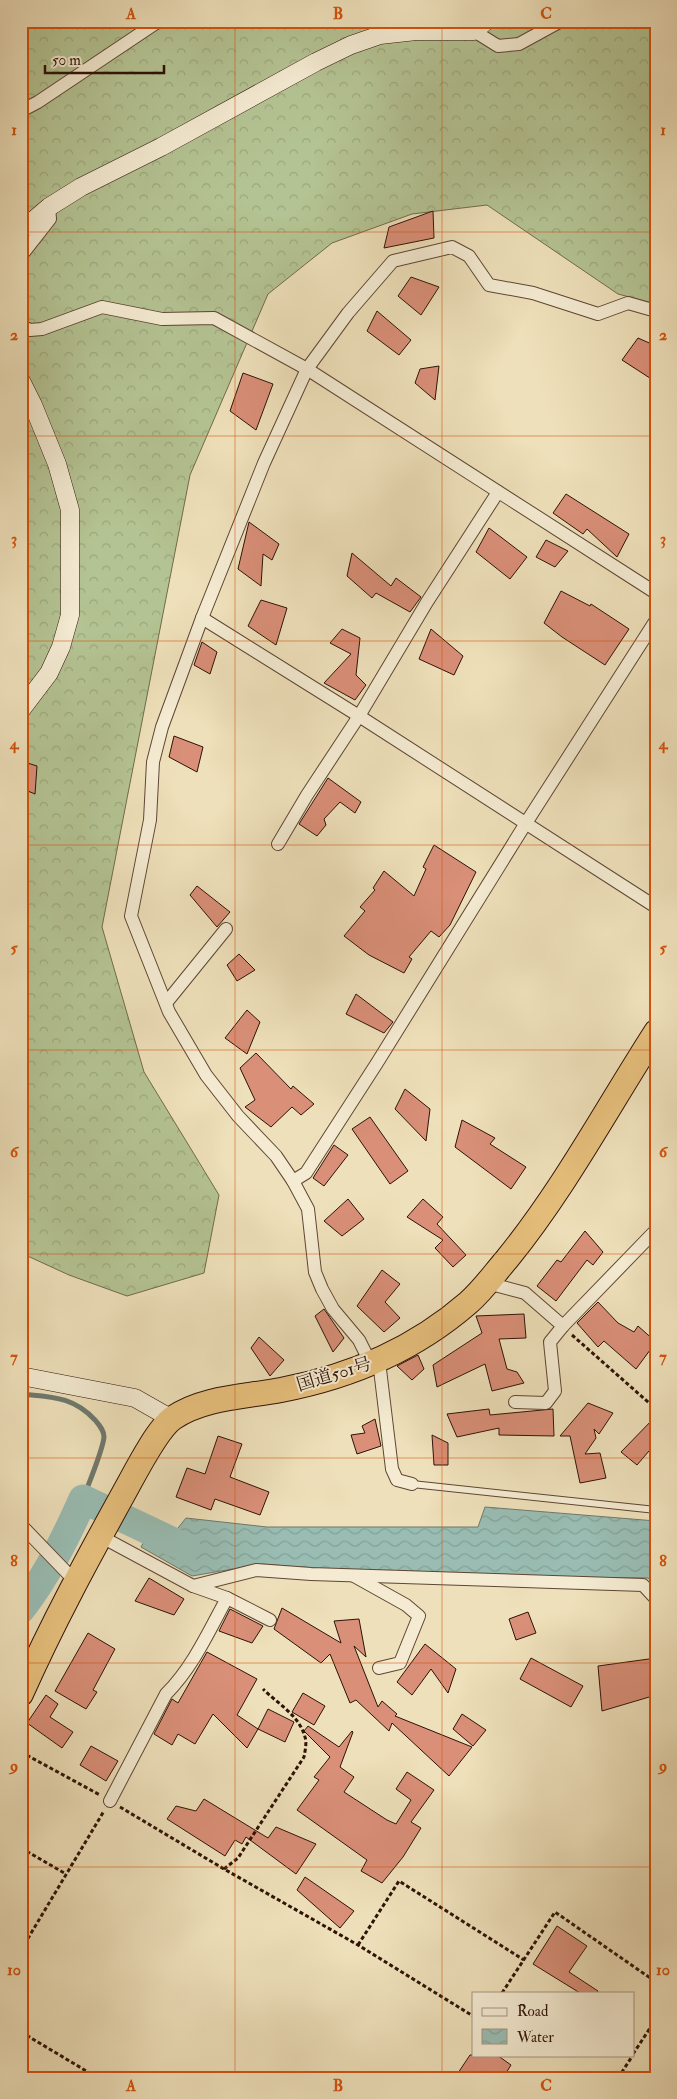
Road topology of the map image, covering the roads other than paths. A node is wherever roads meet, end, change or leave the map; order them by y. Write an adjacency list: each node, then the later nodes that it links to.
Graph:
1 (159, 21): 4 (street)
2 (561, 21): 3 (street)
3 (480, 26): 5 (street)
4 (21, 111)
5 (49, 207): 6 (street); 7 (street)
6 (21, 231)
7 (21, 256)
8 (656, 311): 10 (street)
9 (21, 323): 10 (street)
10 (307, 370): 12 (street); 14 (street)
11 (21, 381): 16 (street)
12 (498, 492): 13 (street); 17 (street)
13 (656, 593)
14 (202, 618): 17 (street); 22 (street)
15 (656, 620): 18 (street)
16 (21, 710)
17 (359, 716): 18 (street); 19 (street)
18 (526, 823): 20 (street); 24 (street)
19 (278, 844)
20 (656, 908)
21 (226, 929): 22 (street)
22 (166, 1003): 24 (street)
23 (656, 1032): 26 (highway, 国道501号)
24 (293, 1181): 28 (street)
25 (656, 1230): 27 (street)
26 (487, 1283): 27 (street); 28 (highway, 国道501号)
27 (563, 1326): 30 (street)
28 (375, 1362): 31 (highway, 国道501号); 32 (street)
29 (21, 1376): 31 (street)
30 (515, 1402)
31 (172, 1419): 35 (highway, 国道501号)
32 (412, 1484): 33 (lane)
33 (656, 1510)
34 (21, 1525): 36 (street)
35 (100, 1536): 36 (highway, 国道501号); 38 (street)
36 (68, 1574): 43 (highway, 国道501号)
37 (352, 1575): 38 (street); 40 (street); 42 (street)
38 (193, 1586): 39 (street)
39 (227, 1598): 41 (street); 44 (street)
40 (656, 1599)
41 (270, 1620)
42 (379, 1668)
43 (21, 1694)
44 (110, 1801)

